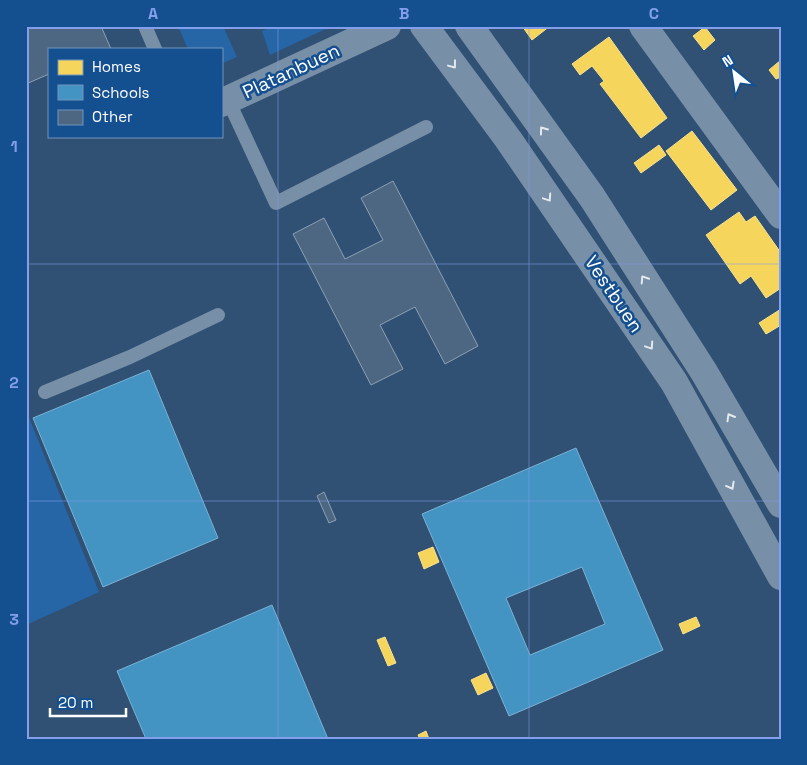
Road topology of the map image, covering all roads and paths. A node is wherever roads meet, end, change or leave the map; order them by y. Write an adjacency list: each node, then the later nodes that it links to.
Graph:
1 (145, 26): 6 (lane)
2 (387, 26): 7 (street, Platanbuen)
3 (424, 26): 13 (street, Vestbuen, one-way to 13)
4 (469, 26): 12 (street, Vestbuen, one-way to 4)
5 (643, 26): 9 (street)
6 (155, 48)
7 (224, 102): 8 (lane)
8 (426, 127)
9 (781, 214)
10 (218, 315): 11 (lane)
11 (45, 392)
12 (781, 504)
13 (781, 576)

